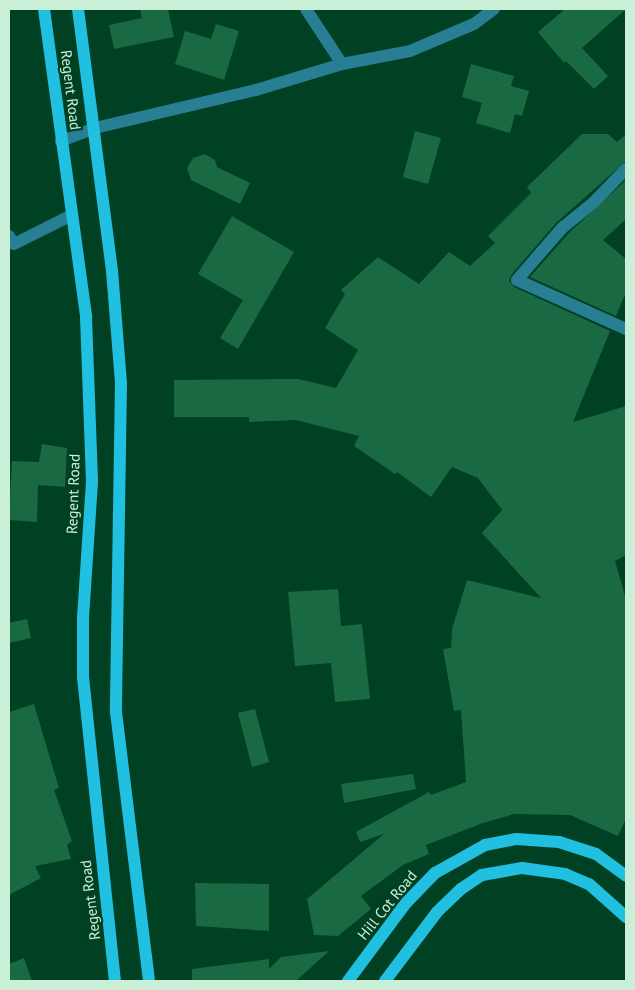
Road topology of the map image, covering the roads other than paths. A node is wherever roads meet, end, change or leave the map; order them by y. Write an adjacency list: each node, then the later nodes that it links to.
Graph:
1 (44, 9): 7 (main road, Regent Road)
2 (78, 9): 6 (main road, Regent Road)
3 (306, 9): 5 (street)
4 (494, 9): 5 (street)
5 (342, 64): 6 (street)
6 (95, 128): 7 (street); 15 (main road, Regent Road)
7 (61, 141): 9 (main road, Regent Road)
8 (626, 168): 11 (street)
9 (72, 216): 10 (street); 14 (main road, Regent Road)
10 (10, 242)
11 (626, 329)
12 (626, 876): 16 (main road, Hill Cot Road)
13 (626, 916): 17 (main road)
14 (115, 981)
15 (149, 981)
16 (348, 981)
17 (385, 981)

